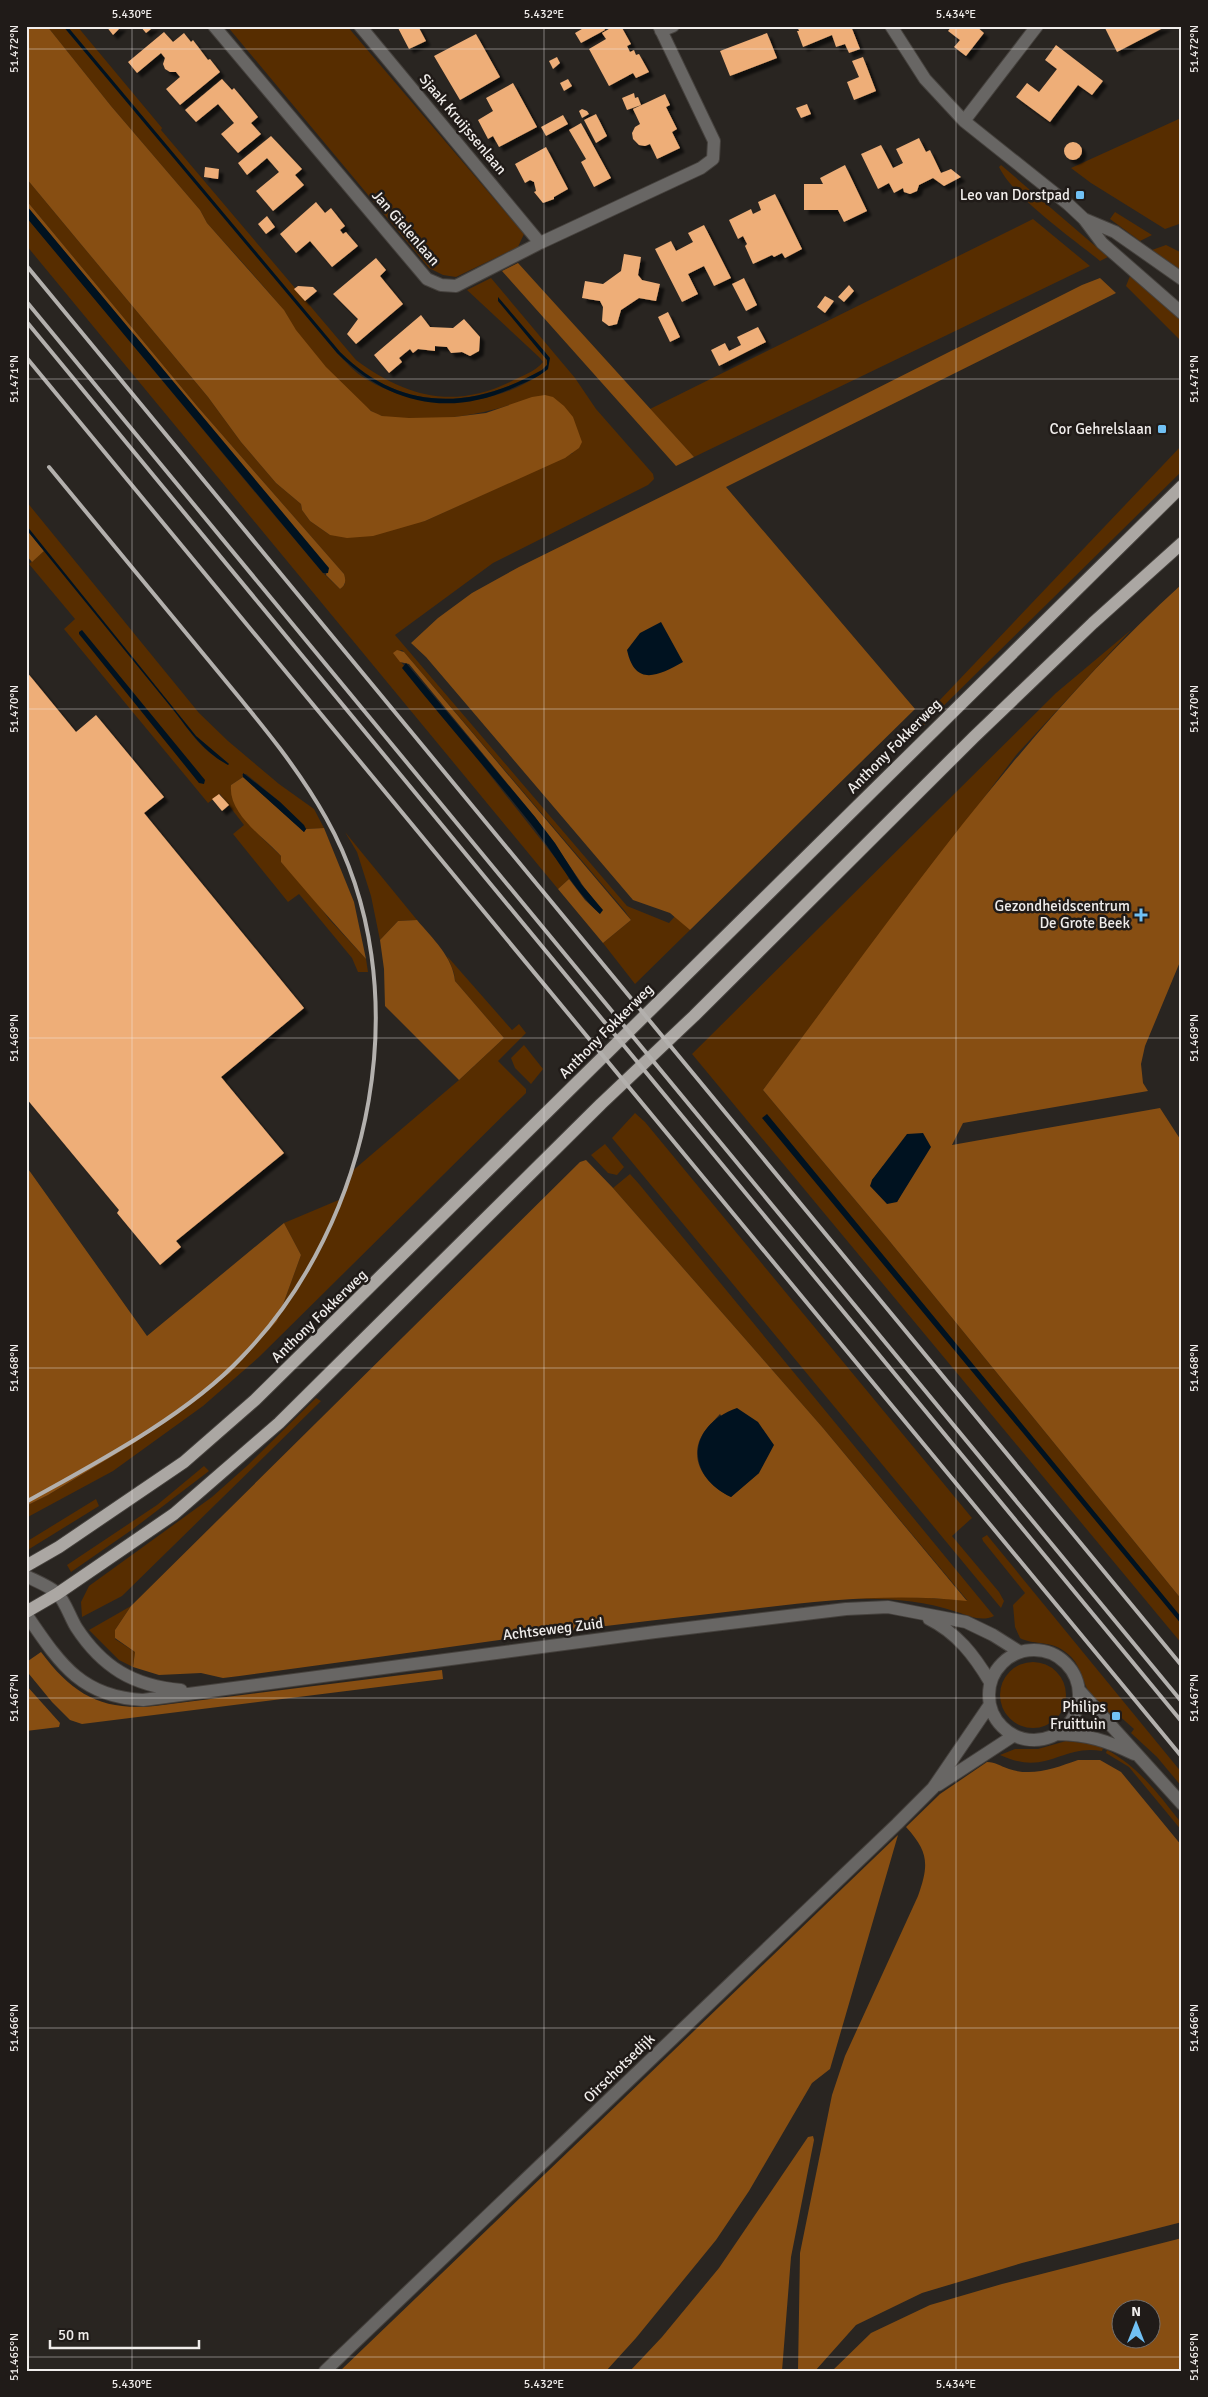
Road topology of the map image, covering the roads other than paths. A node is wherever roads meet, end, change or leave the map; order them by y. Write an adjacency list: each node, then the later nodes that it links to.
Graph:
1 (214, 26): 8 (street, Jan Gielenlaan)
2 (360, 26): 8 (street, Sjaak Kruijssenlaan)
3 (891, 26): 6 (street)
4 (1037, 26): 6 (street)
5 (664, 28): 8 (street, Jan Gielenlaan)
6 (964, 121): 7 (street)
7 (1084, 219): 9 (street); 10 (street)
8 (540, 243)
9 (1182, 279)
10 (1182, 313)
11 (1182, 486): 13 (main road, Anthony Fokkerweg)
12 (1182, 543): 15 (main road)
13 (26, 1566)
14 (26, 1576): 15 (street, Achtseweg Zuid)
15 (57, 1594): 17 (main road); 21 (street, Achtseweg Zuid)
16 (914, 1611): 18 (street, Achtseweg Zuid); 19 (street, Achtseweg Zuid); 21 (street, Achtseweg Zuid)
17 (26, 1613): 21 (street, Achtseweg Zuid)
18 (1020, 1652): 19 (street); 20 (street)
19 (990, 1682): 22 (street)
20 (1079, 1690): 23 (street); 25 (street)
21 (196, 1692)
22 (989, 1706): 24 (street); 26 (street, Oirschotsedijk)
23 (1058, 1734): 24 (street); 25 (street)
24 (1013, 1736): 26 (street, Oirschotsedijk)
25 (1142, 1758): 27 (street)
26 (933, 1788): 28 (street, Oirschotsedijk)
27 (1182, 1804)
28 (325, 2371)

